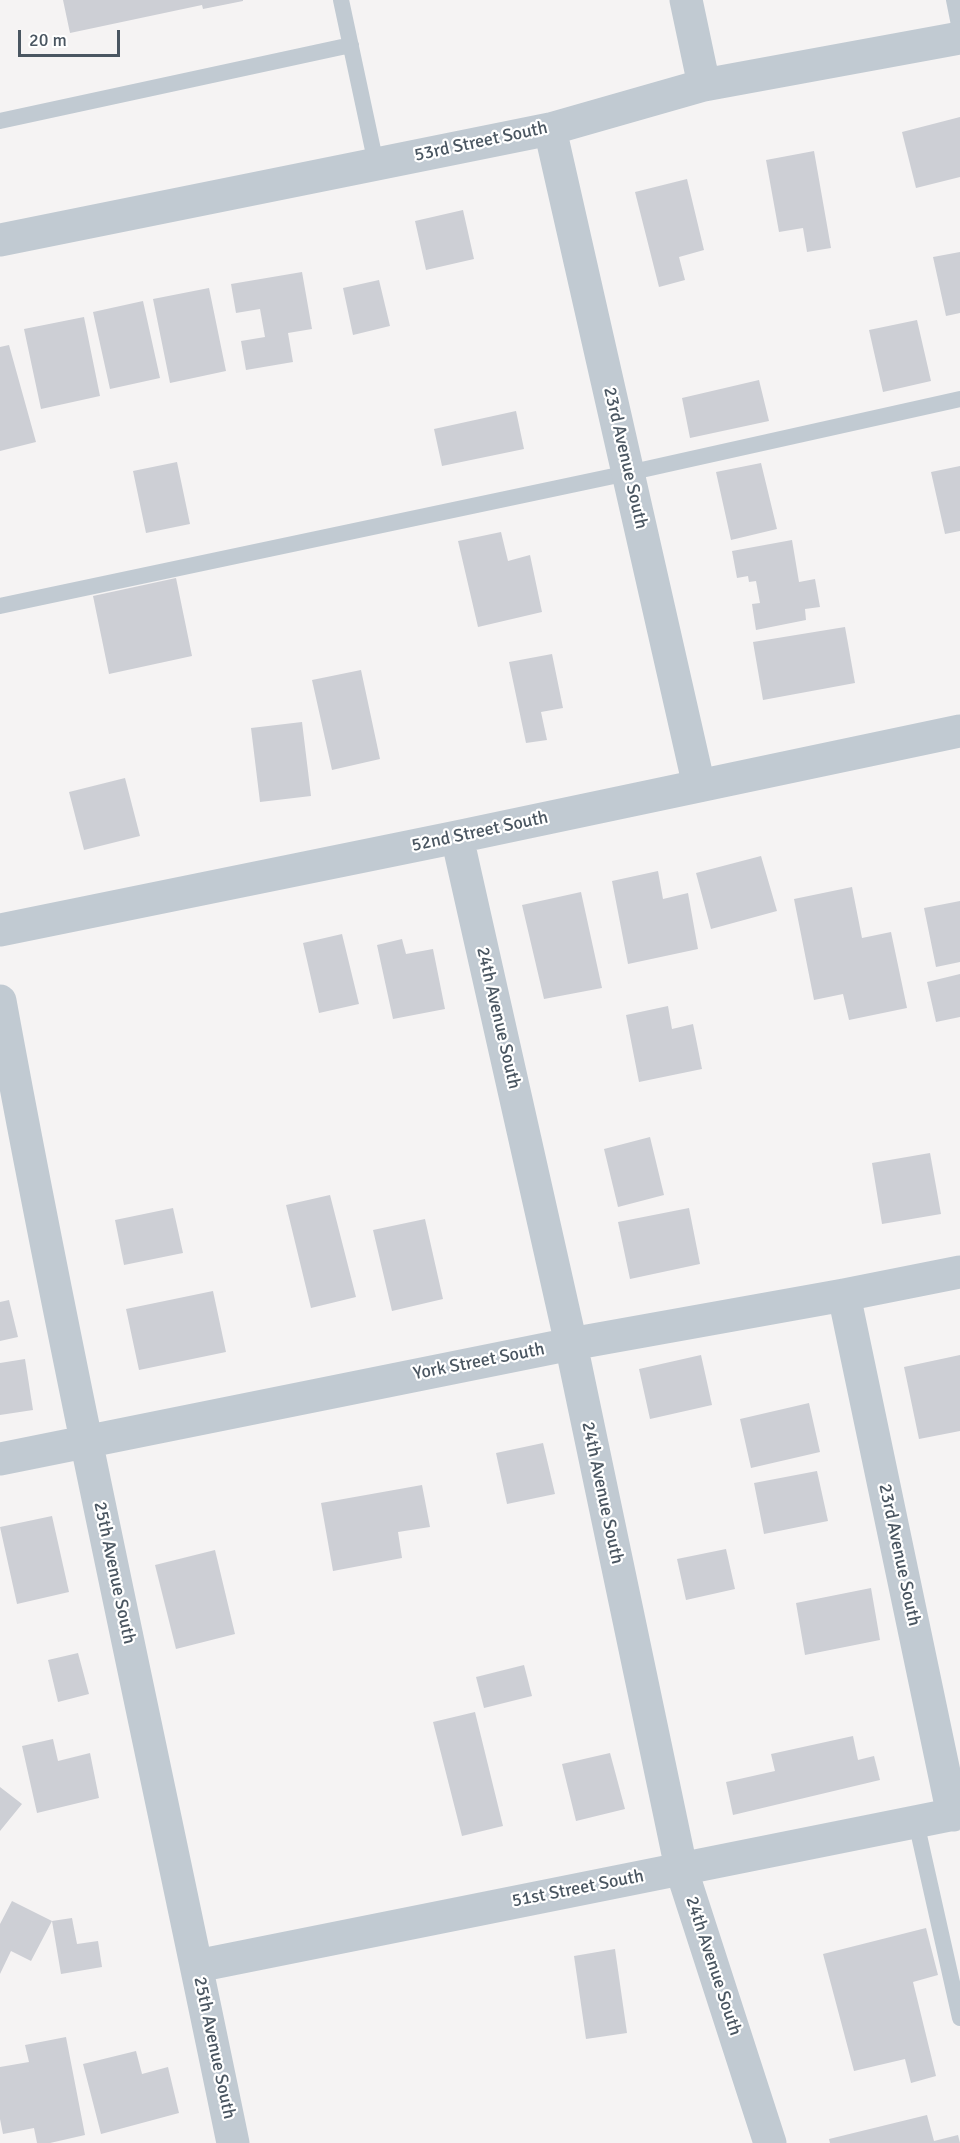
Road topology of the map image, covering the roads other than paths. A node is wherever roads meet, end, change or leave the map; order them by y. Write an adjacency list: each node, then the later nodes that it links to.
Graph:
1 (341, 0): 6 (lane)
2 (686, 0): 7 (street)
3 (954, 0): 4 (lane)
4 (960, 30)
5 (960, 38): 7 (street, 53rd Street South)
6 (351, 45): 8 (lane); 10 (lane)
7 (704, 85): 9 (street, 53rd Street South)
8 (0, 121)
9 (550, 129): 10 (street, 53rd Street South); 13 (street, 23rd Avenue South)
10 (376, 164): 11 (street, 53rd Street South)
11 (0, 240)
12 (960, 399): 13 (lane)
13 (628, 473): 14 (lane); 16 (street, 23rd Avenue South)
14 (0, 606)
15 (960, 731): 16 (street, 52nd Street South)
16 (699, 786): 17 (street, 52nd Street South)
17 (457, 837): 18 (street, 52nd Street South); 22 (street, 24th Avenue South)
18 (0, 930)
19 (0, 1001): 23 (street, 25th Avenue South)
20 (960, 1272): 21 (street, York Street South)
21 (844, 1295): 22 (street, York Street South); 25 (street, 23rd Avenue South)
22 (571, 1344): 23 (street, York Street South); 27 (street, 24th Avenue South)
23 (87, 1441): 24 (street, York Street South); 28 (street, 25th Avenue South)
24 (0, 1459)
25 (956, 1814): 26 (street, 51st Street South)
26 (916, 1822): 27 (street, 51st Street South); 29 (lane)
27 (681, 1868): 28 (street, 51st Street South); 31 (street, 24th Avenue South)
28 (197, 1966): 30 (street, 25th Avenue South)
29 (960, 2018)
30 (233, 2143)
31 (771, 2143)

